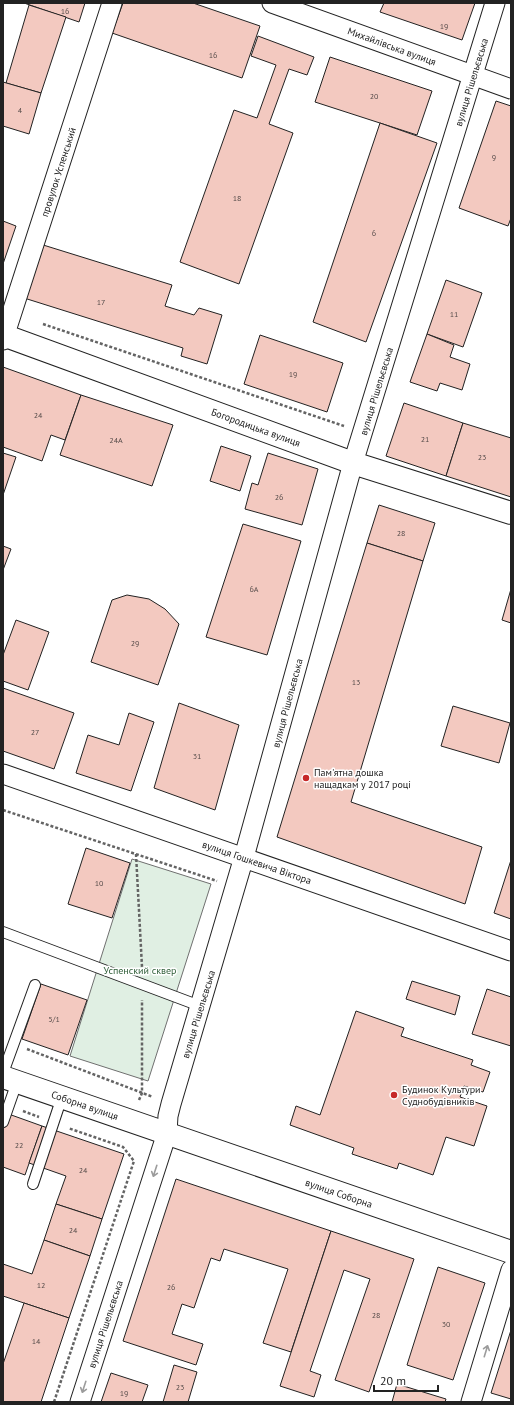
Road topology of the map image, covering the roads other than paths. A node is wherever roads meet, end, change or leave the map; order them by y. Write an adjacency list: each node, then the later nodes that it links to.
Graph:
1 (112, 3): 6 (street, провулок Успенський)
2 (272, 3): 4 (street, Михайлівська вулиця)
3 (495, 3): 4 (street, вулиця Рішельєвська)
4 (473, 76): 5 (street, Михайлівська вулиця); 7 (street, вулиця Рішельєвська)
5 (511, 89)
6 (4, 337): 7 (street, Богородицька вулиця)
7 (353, 462): 8 (street, Богородицька вулиця); 10 (street, вулиця Рішельєвська)
8 (511, 512)
9 (3, 774): 10 (street, вулиця Гошкевича Віктора)
10 (244, 857): 12 (street, вулиця Гошкевича Віктора); 14 (street, вулиця Рішельєвська)
11 (3, 932): 14 (lane)
12 (511, 951)
13 (35, 986): 15 (lane)
14 (200, 1006): 18 (street, вулиця Рішельєвська)
15 (8, 1077): 16 (street, Соборна вулиця); 17 (lane)
16 (62, 1097): 18 (street, Соборна вулиця); 19 (lane)
17 (3, 1122)
18 (167, 1134): 20 (street, вулиця Соборна); 22 (street, вулиця Рішельєвська, one-way to 22)
19 (33, 1184)
20 (511, 1252)
21 (511, 1270): 23 (street, one-way to 21)
22 (80, 1402)
23 (471, 1402)

